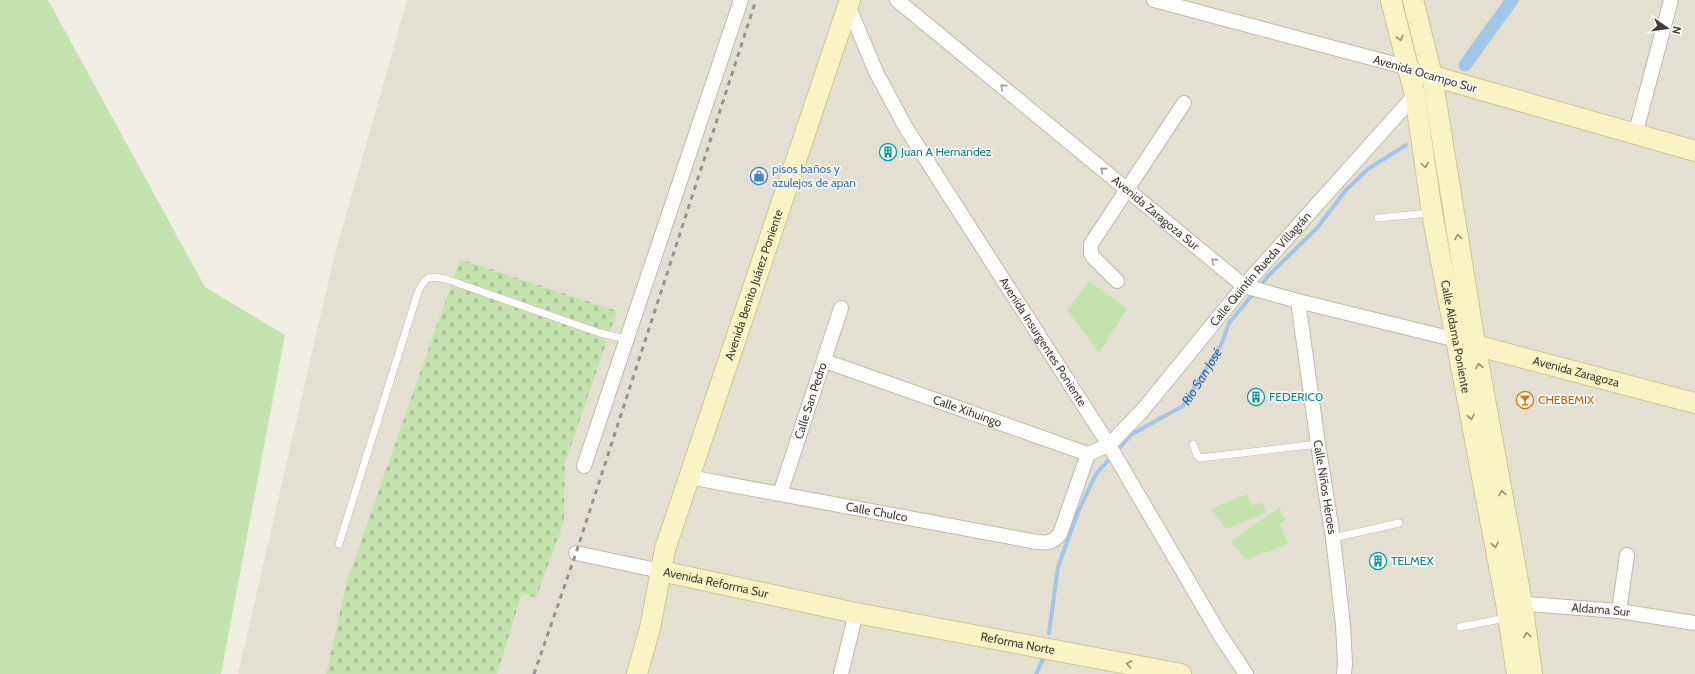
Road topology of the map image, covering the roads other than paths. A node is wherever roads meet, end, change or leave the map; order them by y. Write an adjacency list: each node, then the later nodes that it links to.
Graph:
1 (741, 0): 21 (street)
2 (897, 0): 14 (street, Avenida Zaragoza Sur, one-way to 2)
3 (1154, 0): 8 (street, Avenida Ocampo Sur)
4 (1392, 0): 8 (main road, Calle Aldama Poniente, one-way to 8)
5 (1413, 0): 9 (main road, Calle Aldama Poniente)
6 (1670, 0): 12 (street)
7 (849, 2): 27 (street, Avenida Insurgentes Poniente); 30 (main road, Avenida Benito Juárez Poniente)
8 (1409, 68): 9 (main road, Avenida Ocampo Sur); 10 (main road, Calle Aldama Poniente)
9 (1432, 76): 12 (main road, Avenida Ocampo Sur); 22 (main road, Calle Aldama Poniente, one-way to 9)
10 (1415, 95): 15 (main road, Calle Aldama Poniente, one-way to 15); 18 (street, Calle Quintín Rueda Villagrán)
11 (1184, 103): 14 (street)
12 (1635, 134): 13 (main road, Avenida Ocampo Sur)
13 (1695, 151)
14 (1128, 190): 17 (street); 18 (street, Avenida Zaragoza Sur, one-way to 14)
15 (1432, 213): 16 (lane); 22 (main road, Calle Aldama Poniente)
16 (1378, 218)
17 (1117, 281)
18 (1248, 288): 19 (street, Avenida Zaragoza Sur); 27 (street, Calle Quintín Rueda Villagrán)
19 (1298, 301): 22 (street, Avenida Zaragoza Sur); 26 (street, Calle Niños Héroes)
20 (841, 308): 23 (street, Calle San Pedro)
21 (626, 339): 29 (street); 34 (lane)
22 (1466, 342): 24 (main road, Avenida Zaragoza); 38 (main road, Calle Aldama Poniente)
23 (825, 361): 28 (street, Calle Xihuingo); 31 (street, Calle San Pedro)
24 (1695, 403)
25 (1193, 444): 26 (lane)
26 (1318, 444): 33 (street, Calle Niños Héroes)
27 (1110, 447): 28 (street); 46 (street, Avenida Insurgentes Poniente)
28 (1088, 454): 31 (street, Calle Chulco)
29 (584, 466)
30 (689, 476): 31 (street, Calle Chulco); 37 (main road, Avenida Benito Juárez Poniente)
31 (780, 494)
32 (1399, 523): 33 (lane)
33 (1333, 538): 47 (street, Calle Niños Héroes)
34 (339, 544)
35 (576, 553): 37 (street, Avenida Reforma Sur)
36 (1627, 555): 39 (street)
37 (661, 571): 40 (main road, Avenida Reforma Sur); 43 (main road, Avenida Benito Juárez Poniente)
38 (1512, 608): 39 (street, Aldama Sur); 42 (lane); 48 (main road, Calle Aldama Poniente); 49 (main road, Calle Aldama Poniente, one-way to 38)
39 (1619, 611): 41 (street, Aldama Sur)
40 (856, 613): 44 (street); 45 (main road, Reforma Norte, one-way to 40)
41 (1695, 623)
42 (1460, 627)
43 (637, 674)
44 (841, 674)
45 (1180, 674)
46 (1246, 674)
47 (1344, 674)
48 (1517, 674)
49 (1532, 674)

